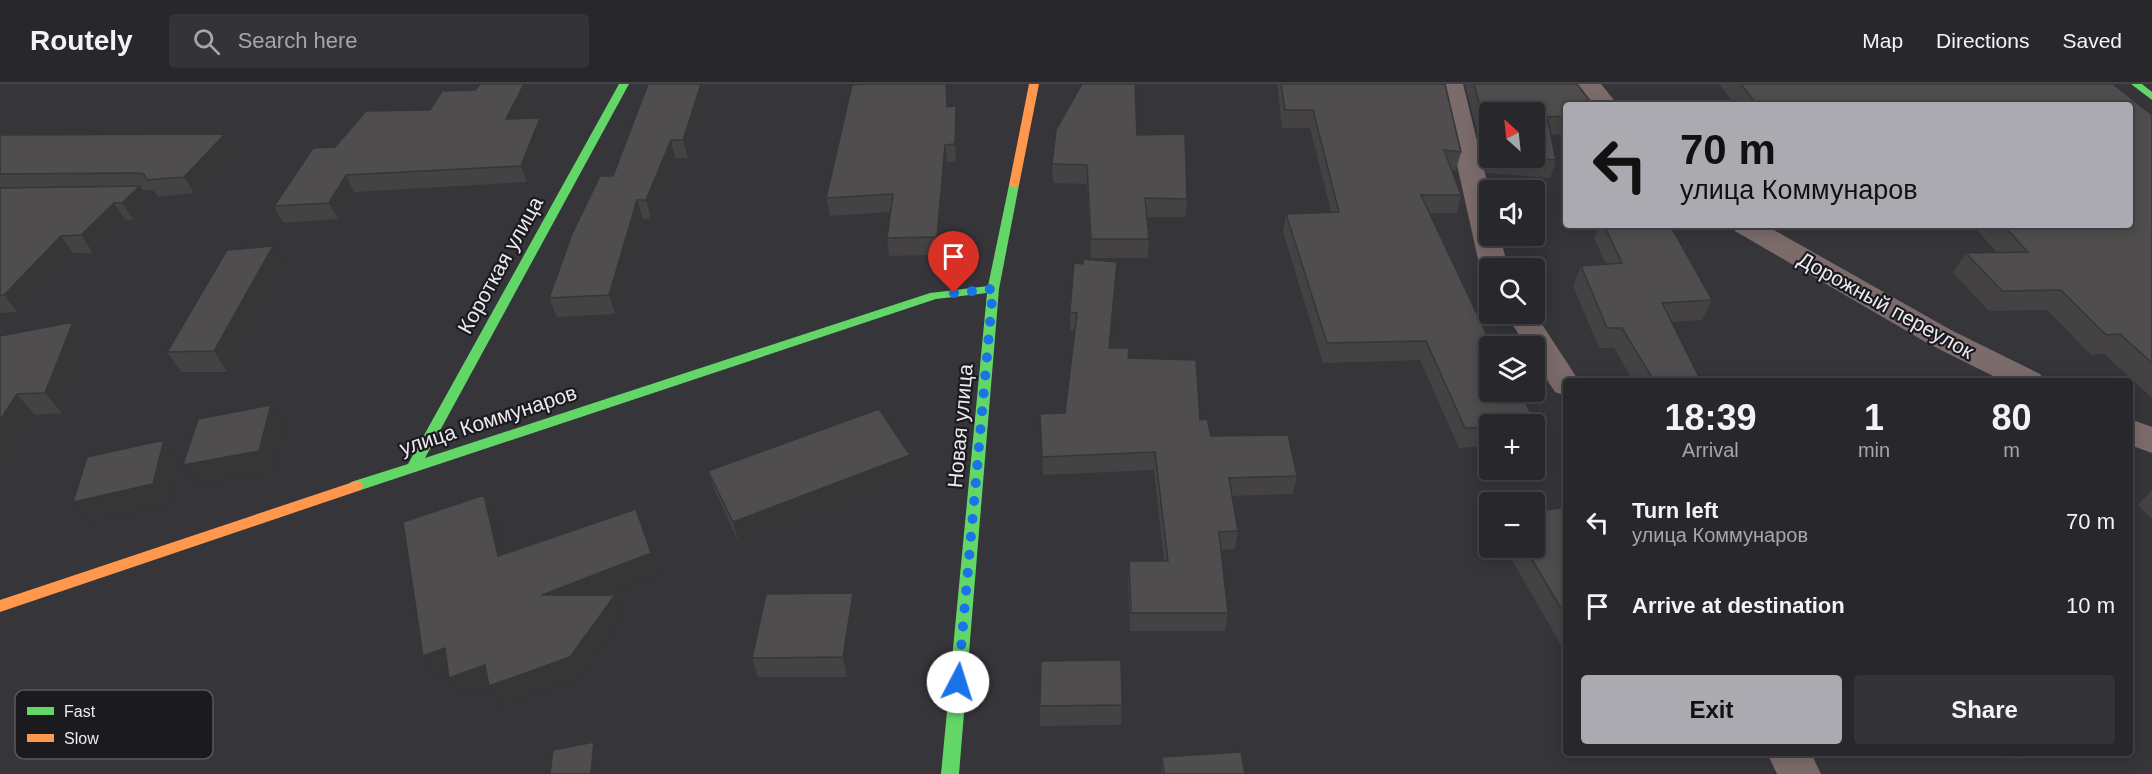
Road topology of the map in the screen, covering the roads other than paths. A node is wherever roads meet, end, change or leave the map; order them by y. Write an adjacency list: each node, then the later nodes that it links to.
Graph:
1 (624, 84): 16 (street, Короткая улица)
2 (1034, 84): 10 (street, Новая улица)
3 (1451, 84): 9 (street)
4 (1589, 84): 7 (street)
5 (2136, 84): 6 (street)
6 (2152, 97)
7 (1604, 102)
8 (1750, 228): 12 (street, Дорожный переулок)
9 (1492, 258)
10 (993, 289): 16 (street, улица Коммунаров); 19 (street, Новая улица)
11 (1527, 324): 13 (street)
12 (2023, 378)
13 (1563, 381)
14 (2133, 432): 15 (street)
15 (2152, 441)
16 (413, 467): 17 (street, улица Коммунаров)
17 (0, 606)
18 (1790, 756): 20 (street)
19 (950, 774)
20 (1800, 774)

